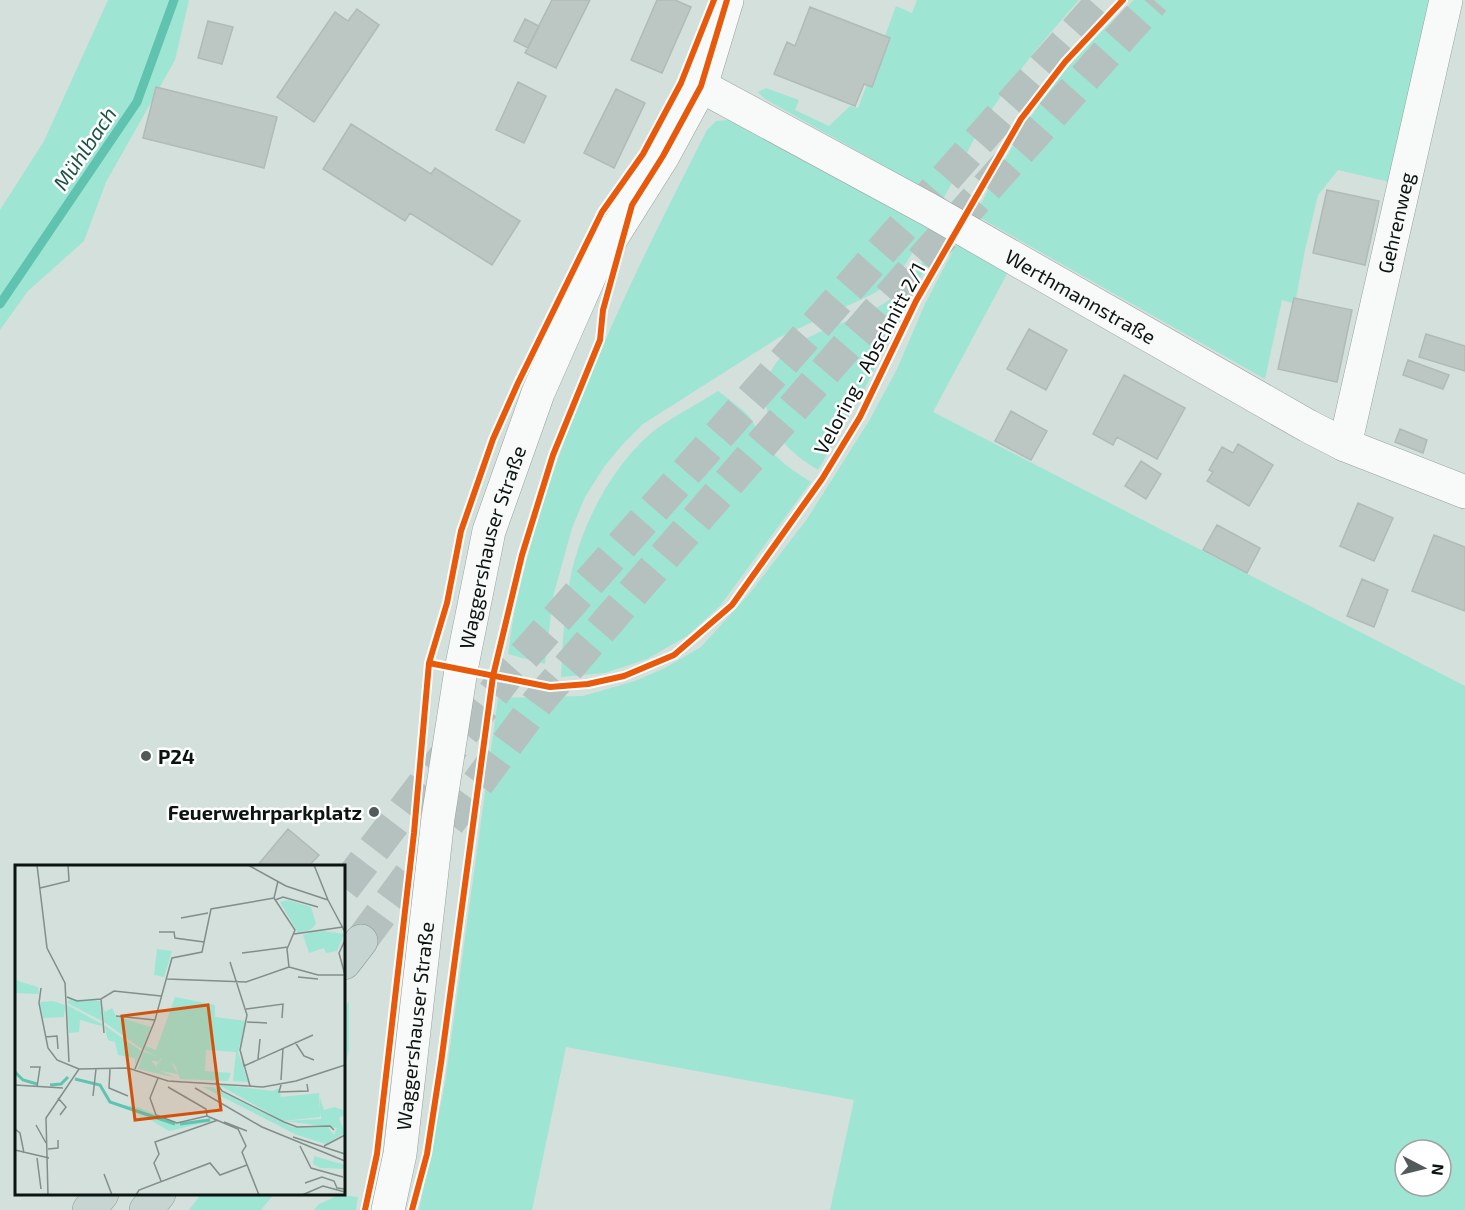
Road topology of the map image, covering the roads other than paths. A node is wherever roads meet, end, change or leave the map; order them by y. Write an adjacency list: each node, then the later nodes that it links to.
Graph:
1 (727, 0): 3 (street, Waggershauser Straße)
2 (1446, 0): 4 (street, Gehrenweg)
3 (701, 86): 4 (street, Werthmannstraße); 10 (street, Waggershauser Straße)
4 (1345, 445): 5 (street, Werthmannstraße)
5 (1465, 492)
6 (101, 1195): 8 (highway)
7 (158, 1195): 9 (highway)
8 (89, 1210)
9 (146, 1210)
10 (388, 1210)

